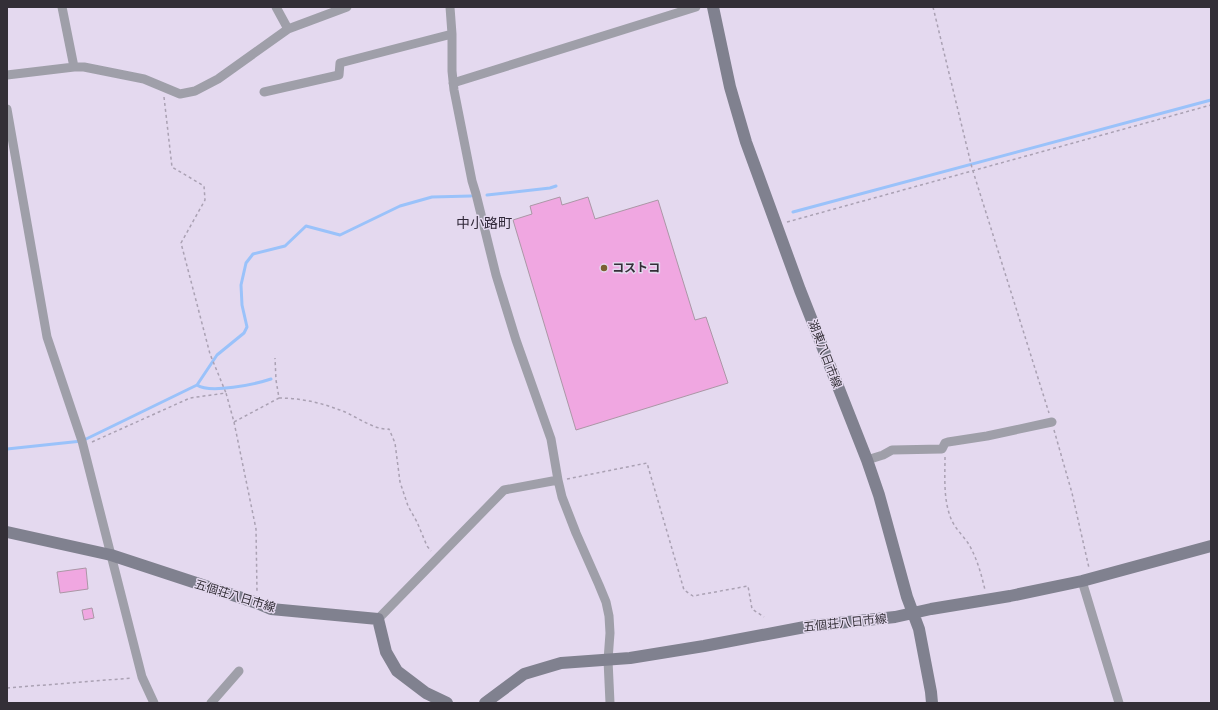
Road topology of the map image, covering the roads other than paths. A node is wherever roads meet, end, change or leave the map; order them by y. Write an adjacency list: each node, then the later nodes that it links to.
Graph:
1 (62, 7): 9 (street)
2 (276, 7): 7 (street)
3 (347, 7): 7 (street)
4 (450, 7): 8 (street)
5 (696, 7): 11 (street)
6 (714, 7): 15 (main road, 湖東八日市線)
7 (288, 29): 9 (street)
8 (452, 34): 11 (street); 12 (street)
9 (74, 67): 10 (street)
10 (7, 75)
11 (453, 83): 16 (street)
12 (264, 92)
13 (7, 109): 19 (street)
14 (1052, 422): 15 (street)
15 (867, 460): 21 (main road, 湖東八日市線)
16 (562, 480): 22 (street); 23 (street)
17 (7, 532): 19 (main road, 五個荘八日市線)
18 (1211, 546): 20 (main road, 五個荘八日市線)
19 (111, 556): 22 (main road, 五個荘八日市線); 25 (street)
20 (1087, 579): 21 (main road, 五個荘八日市線); 31 (street)
21 (913, 613): 23 (main road, 五個荘八日市線); 30 (main road, 湖東八日市線)
22 (378, 619): 27 (main road)
23 (608, 660): 28 (main road, 五個荘八日市線); 29 (street)
24 (239, 671): 26 (street)
25 (154, 703)
26 (211, 703)
27 (447, 703)
28 (485, 703)
29 (610, 703)
30 (932, 703)
31 (1119, 703)

